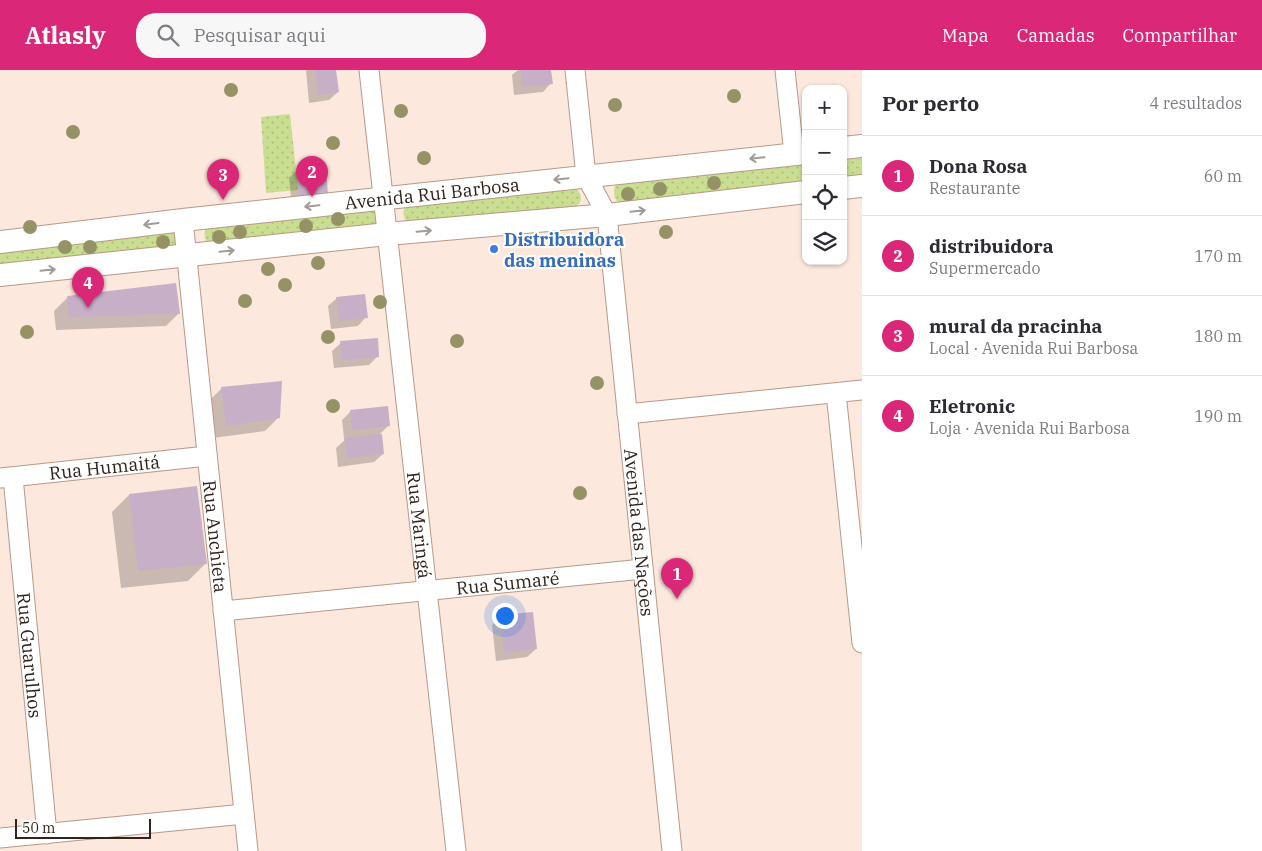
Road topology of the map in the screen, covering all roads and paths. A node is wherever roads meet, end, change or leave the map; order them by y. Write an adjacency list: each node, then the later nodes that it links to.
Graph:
1 (369, 70): 11 (street, Rua Maringá)
2 (575, 70): 7 (street)
3 (785, 70): 6 (street)
4 (862, 146): 5 (street)
5 (847, 148)
6 (800, 153): 7 (street, Avenida Rui Barbosa, one-way to 7)
7 (586, 176): 11 (street, Avenida Rui Barbosa, one-way to 11); 12 (street)
8 (862, 186): 9 (street)
9 (847, 188)
10 (802, 192): 12 (street, Avenida Rui Barbosa, one-way to 10)
11 (383, 198): 13 (street, Avenida Rui Barbosa, one-way to 13); 14 (street, Rua Maringá)
12 (607, 215): 14 (street, Avenida Rui Barbosa, one-way to 12); 20 (street, Avenida das Nações)
13 (184, 220): 15 (street, Avenida Rui Barbosa, one-way to 15); 16 (street, Rua Anchieta)
14 (387, 234): 16 (street, Avenida Rui Barbosa, one-way to 14); 24 (street, Rua Maringá)
15 (0, 242)
16 (187, 255): 17 (street, Avenida Rui Barbosa, one-way to 16); 21 (street, Rua Anchieta)
17 (0, 275)
18 (862, 390): 19 (street)
19 (836, 393): 20 (street); 26 (street)
20 (627, 414): 23 (street, Avenida das Nações)
21 (207, 456): 22 (street, Rua Humaitá); 25 (street, Rua Anchieta)
22 (6, 477): 28 (street, Rua Guarulhos)
23 (643, 568): 24 (street, Rua Sumaré); 32 (street, Avenida das Nações)
24 (426, 590): 25 (street, Rua Sumaré); 31 (street, Rua Maringá)
25 (223, 611): 27 (street, Rua Anchieta)
26 (862, 642)
27 (244, 814): 28 (street); 30 (street, Rua Anchieta)
28 (47, 834): 29 (street)
29 (0, 838)
30 (248, 851)
31 (456, 851)
32 (672, 851)

